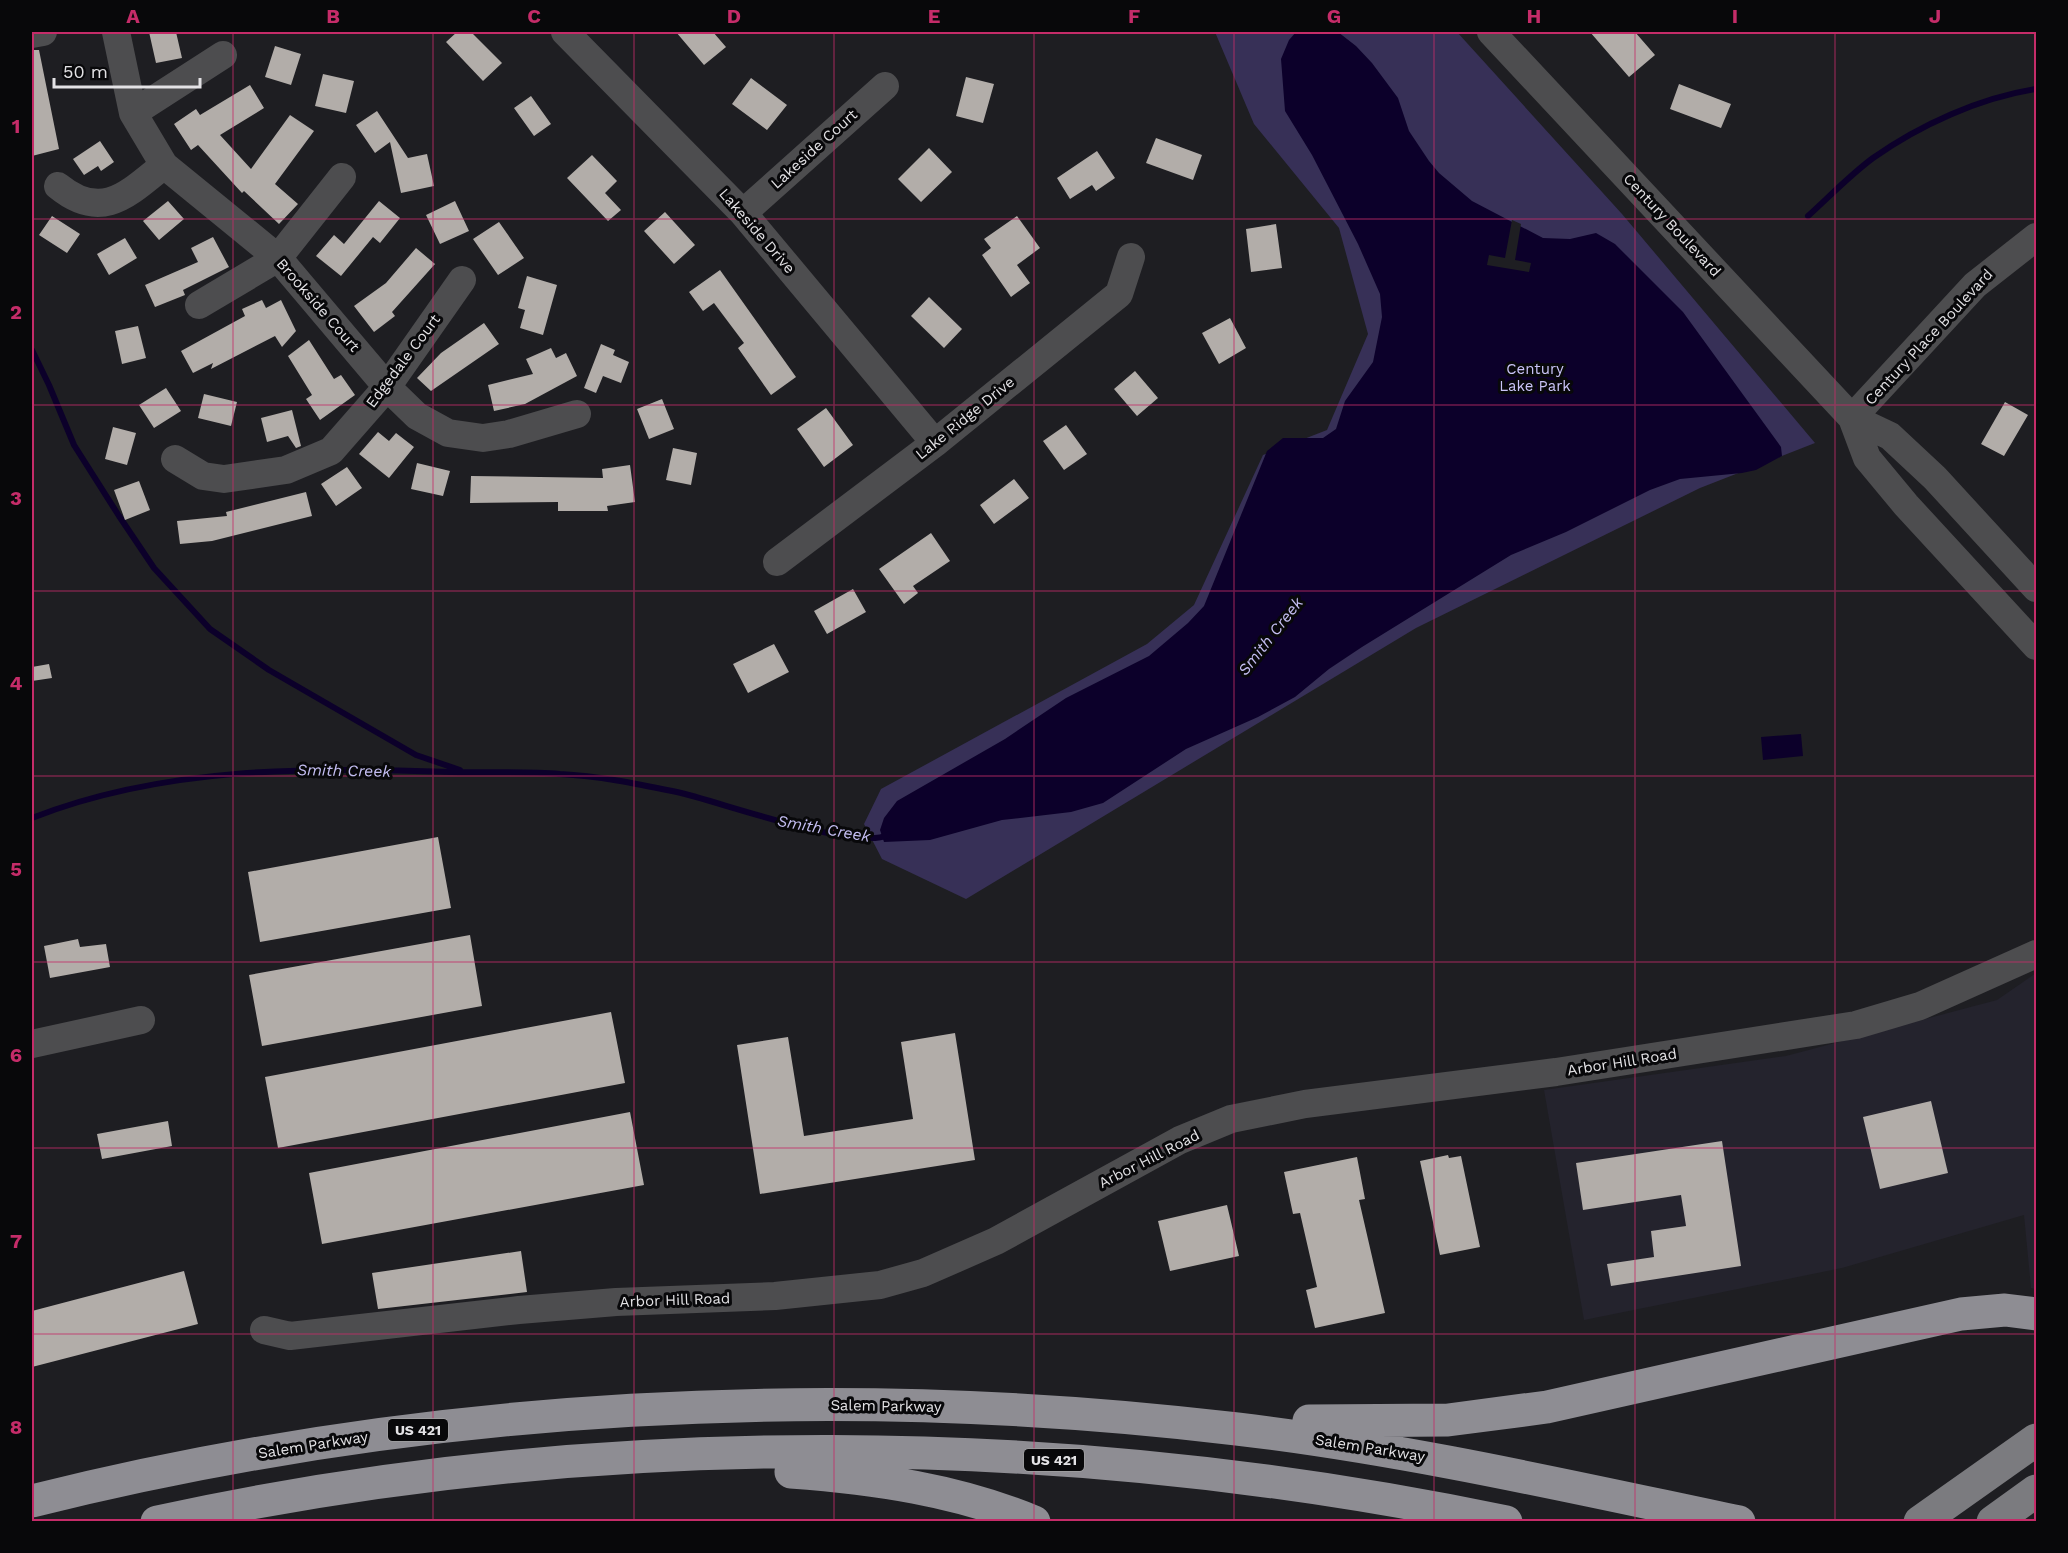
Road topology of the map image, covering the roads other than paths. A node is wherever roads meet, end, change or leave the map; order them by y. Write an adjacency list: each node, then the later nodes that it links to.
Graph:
1 (43, 32): 5 (street)
2 (116, 32): 8 (street, Brookside Court)
3 (565, 32): 12 (street, Lakeside Drive)
4 (1491, 32): 20 (street, Century Boulevard)
5 (32, 34)
6 (223, 55): 8 (street)
7 (885, 86): 12 (street, Lakeside Court)
8 (133, 113): 9 (street, Brookside Court)
9 (164, 165): 11 (street); 15 (street, Brookside Court)
10 (342, 177): 15 (street)
11 (58, 186)
12 (743, 213): 21 (street, Lakeside Drive)
13 (2037, 237): 20 (street, Century Place Boulevard)
14 (1131, 257): 21 (street, Lake Ridge Drive)
15 (278, 258): 17 (street); 18 (street, Brookside Court)
16 (462, 280): 18 (street, Edgedale Court)
17 (199, 305)
18 (387, 387): 19 (street, Brookside Court); 22 (street, Edgedale Court)
19 (577, 414)
20 (1852, 418): 23 (street, Century Boulevard); 25 (street, Century Boulevard)
21 (935, 443): 24 (street, Lake Ridge Drive)
22 (175, 459)
23 (1996, 544): 25 (street); 26 (street, Century Boulevard)
24 (777, 562)
25 (1963, 567): 27 (street, Century Boulevard)
26 (2037, 588)
27 (2037, 646)
28 (2037, 954): 32 (street, Arbor Hill Road)
29 (141, 1020): 30 (street)
30 (32, 1044)
31 (2037, 1314): 33 (highway)
32 (264, 1330)
33 (1130, 1418): 36 (highway, Salem Parkway / US 421); 40 (highway, Salem Parkway / US 421)
34 (2037, 1440): 41 (main road)
35 (598, 1460): 37 (highway, US 421); 38 (highway); 39 (highway, US 421)
36 (32, 1501)
37 (157, 1521)
38 (1034, 1521)
39 (1506, 1521)
40 (1739, 1521)
41 (1920, 1521)

